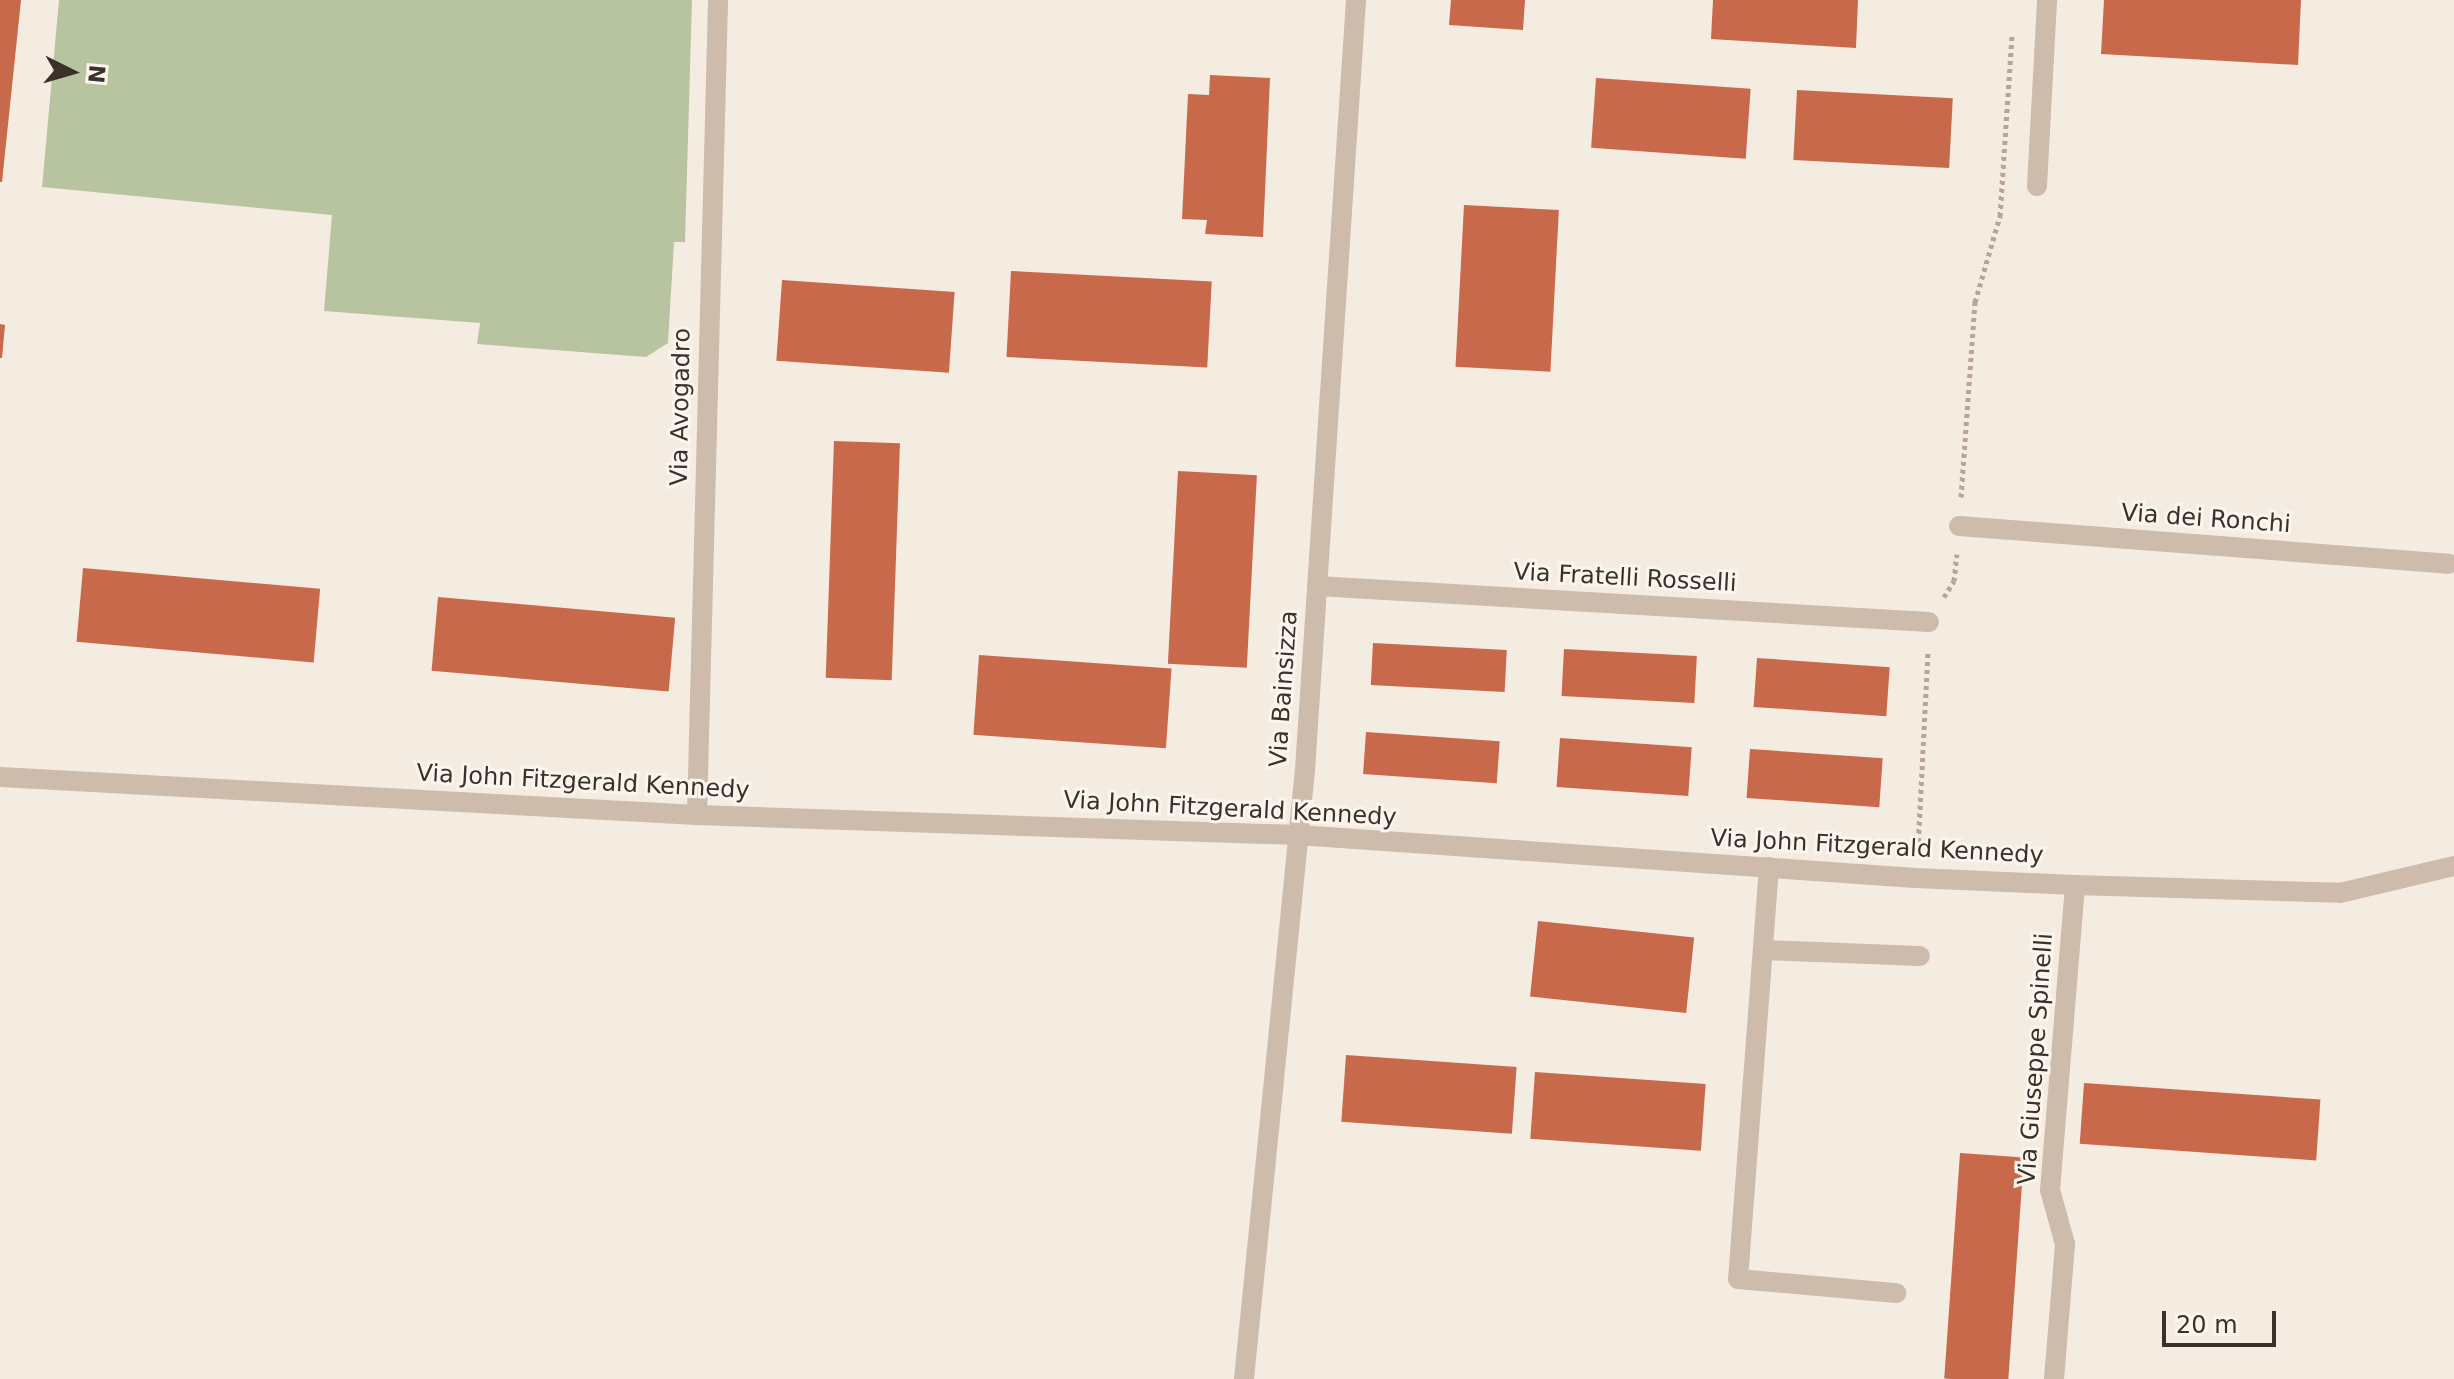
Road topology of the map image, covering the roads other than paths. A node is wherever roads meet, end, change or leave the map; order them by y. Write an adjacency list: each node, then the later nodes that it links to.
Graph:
1 (718, 0): 10 (street, Via Avogadro)
2 (1356, 0): 7 (street, Via Bainsizza)
3 (2047, 0): 4 (street)
4 (2037, 186)
5 (1959, 526): 6 (street, Via dei Ronchi)
6 (2449, 564)
7 (1317, 586): 8 (street, Via Fratelli Rosselli); 11 (street, Via Bainsizza)
8 (1929, 622)
9 (0, 777): 10 (street, Via John Fitzgerald Kennedy)
10 (697, 815): 11 (street, Via John Fitzgerald Kennedy)
11 (1298, 835): 13 (street, Via John Fitzgerald Kennedy); 18 (street, Via Bainsizza)
12 (2454, 866): 14 (street, Via John Fitzgerald Kennedy)
13 (1769, 867): 14 (street, Via John Fitzgerald Kennedy); 15 (street)
14 (2075, 885): 19 (street, Via Giuseppe Spinelli)
15 (1763, 950): 16 (street); 17 (street)
16 (1920, 956)
17 (1896, 1293)
18 (1244, 1379)
19 (2054, 1379)

